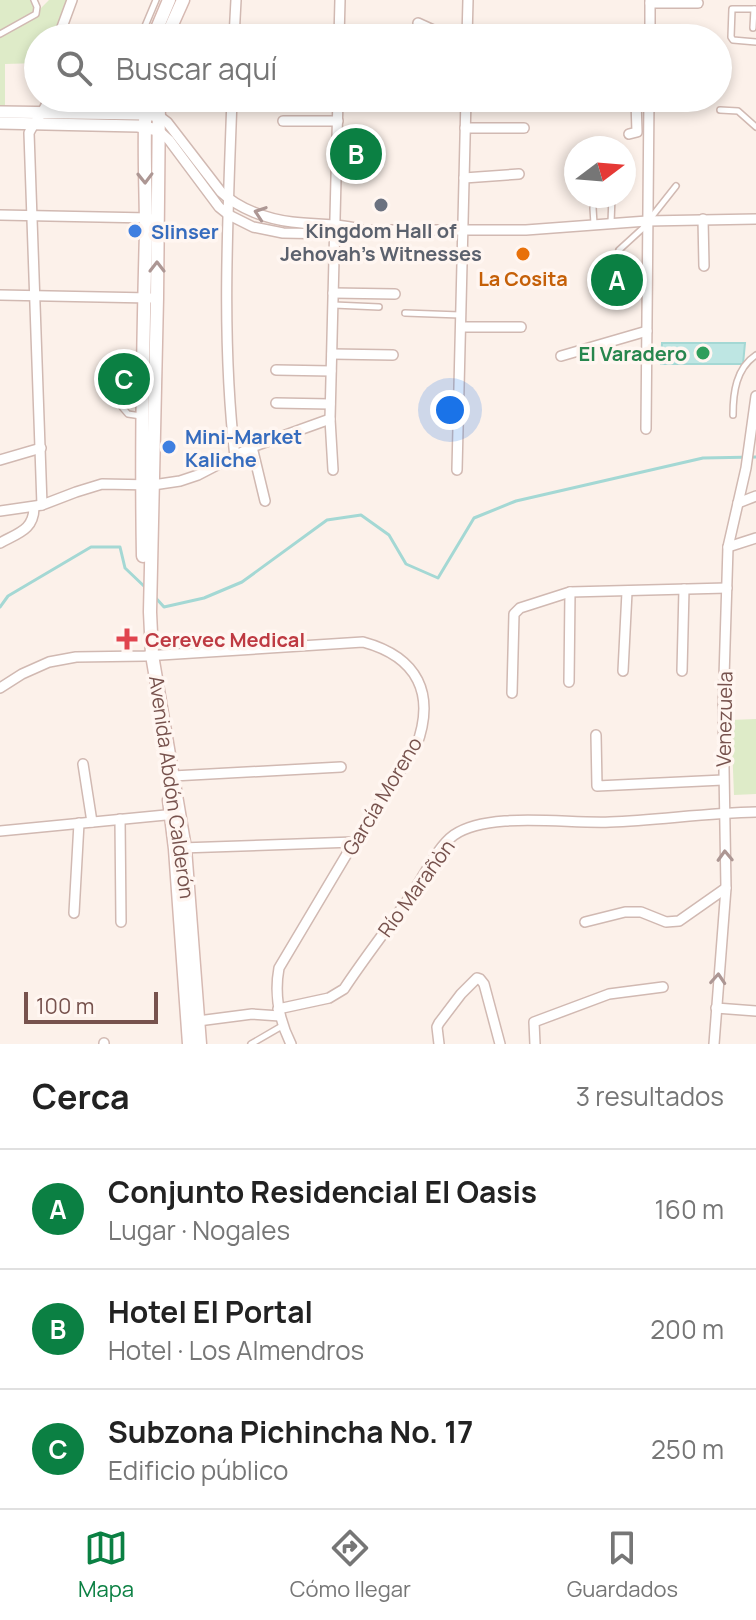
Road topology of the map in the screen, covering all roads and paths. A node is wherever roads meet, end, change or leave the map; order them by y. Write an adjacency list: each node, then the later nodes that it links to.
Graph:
1 (34, 0): 22 (lane)
2 (72, 0): 12 (street)
3 (156, 0): 13 (lane)
4 (169, 0): 14 (main road)
5 (183, 0): 15 (main road)
6 (236, 0): 16 (street)
7 (340, 0): 17 (street)
8 (468, 0): 18 (street)
9 (650, 2): 10 (street); 19 (street)
10 (698, 3)
11 (755, 9): 20 (lane); 21 (lane)
12 (63, 24)
13 (146, 24)
14 (159, 24)
15 (172, 24)
16 (235, 24)
17 (339, 24)
18 (467, 24)
19 (650, 24)
20 (731, 24)
21 (753, 28)
22 (0, 34)
23 (732, 39): 24 (lane)
24 (754, 41)
25 (24, 111): 27 (street)
26 (732, 111): 42 (lane)
27 (0, 112)
28 (43, 112): 41 (street)
29 (54, 112): 39 (street)
30 (149, 112): 39 (main road, Avenida Abdón Calderón)
31 (154, 112): 39 (main road, Avenida Abdón Calderón)
32 (232, 112): 49 (street)
33 (338, 112): 38 (street)
34 (466, 112): 43 (street)
35 (636, 112): 45 (street)
36 (649, 112): 58 (street)
37 (283, 121): 38 (street)
38 (338, 121): 61 (street)
39 (151, 122): 41 (street); 49 (street); 53 (street); 55 (main road, Avenida Abdón Calderón)
40 (0, 123): 41 (street)
41 (34, 123): 54 (street)
42 (756, 127)
43 (465, 128): 44 (street); 47 (street)
44 (524, 128)
45 (629, 134)
46 (519, 174): 47 (street)
47 (464, 178): 62 (street)
48 (676, 186): 58 (lane)
49 (230, 201): 53 (street); 61 (street, one-way to 49)
50 (593, 208): 60 (lane)
51 (612, 208): 59 (lane)
52 (0, 215): 54 (street)
53 (229, 215): 61 (street); 93 (street)
54 (32, 216): 55 (street); 68 (street)
55 (152, 218): 69 (main road, Avenida Abdón Calderón)
56 (703, 219): 57 (street); 58 (street); 64 (street)
57 (756, 219)
58 (647, 221): 59 (street); 63 (lane); 76 (street)
59 (611, 224): 60 (street)
60 (594, 225): 62 (street)
61 (335, 229): 62 (street); 65 (street)
62 (463, 229): 73 (street)
63 (619, 250)
64 (704, 266)
65 (333, 293): 66 (street); 70 (street)
66 (395, 294)
67 (0, 295): 68 (street)
68 (34, 296): 69 (street); 92 (street)
69 (151, 298): 88 (main road, Avenida Abdón Calderón); 97 (main road, Avenida Abdón Calderón)
70 (333, 305): 71 (lane); 77 (street)
71 (379, 307)
72 (405, 313): 73 (lane)
73 (461, 315): 74 (street)
74 (461, 327): 75 (street); 96 (street)
75 (521, 327)
76 (647, 331): 80 (street); 90 (street)
77 (332, 354): 78 (street); 82 (street)
78 (393, 355)
79 (756, 355): 87 (lane)
80 (561, 356)
81 (276, 370): 82 (street)
82 (331, 371): 86 (street)
83 (756, 396): 100 (street, Venezuela)
84 (115, 399): 88 (lane)
85 (276, 403): 86 (street)
86 (330, 404): 89 (street)
87 (733, 415)
88 (142, 416): 97 (main road, Avenida Abdón Calderón)
89 (330, 419): 91 (street); 95 (street)
90 (646, 429)
91 (252, 447): 93 (street); 99 (street)
92 (41, 448): 94 (street); 101 (street)
93 (235, 457): 97 (street)
94 (0, 460)
95 (333, 470)
96 (457, 470)
97 (147, 484): 101 (street); 110 (main road, Avenida Abdón Calderón)
98 (756, 496): 100 (street)
99 (265, 501)
100 (738, 503): 105 (street, Venezuela)
101 (38, 506): 102 (street); 104 (street)
102 (0, 511)
103 (756, 538): 105 (street)
104 (0, 543)
105 (728, 547): 106 (street, Venezuela)
106 (727, 588): 107 (street); 120 (street, Venezuela)
107 (684, 589): 109 (street); 112 (street)
108 (570, 592): 109 (street); 113 (street); 115 (street)
109 (627, 592): 111 (street)
110 (149, 656): 114 (street, García Moreno); 119 (main road, Avenida Abdón Calderón); 123 (main road, Avenida Abdón Calderón); 128 (street, García Moreno)
111 (623, 671)
112 (682, 671)
113 (569, 682)
114 (0, 688)
115 (512, 693)
116 (596, 735): 120 (street)
117 (83, 764): 125 (street)
118 (341, 767): 119 (street)
119 (173, 776): 123 (main road, Avenida Abdón Calderón)
120 (723, 780): 121 (street, Venezuela)
121 (723, 812): 122 (street, Río Marañòn); 130 (street, Venezuela, one-way to 121); 137 (street, Río Marañòn)
122 (756, 812)
123 (175, 814): 124 (street); 129 (main road, Avenida Abdón Calderón)
124 (120, 819): 125 (street); 132 (street)
125 (92, 822): 126 (street)
126 (79, 823): 127 (street); 131 (street)
127 (0, 831)
128 (354, 842): 129 (street); 137 (street, García Moreno)
129 (180, 848): 138 (main road, Avenida Abdón Calderón); 139 (main road, Avenida Abdón Calderón)
130 (725, 894): 133 (street); 135 (street, Venezuela, one-way to 130)
131 (74, 913)
132 (121, 922)
133 (585, 922)
134 (663, 987): 145 (street)
135 (716, 1008): 136 (street); 146 (street, Venezuela)
136 (756, 1011)
137 (280, 1017): 138 (street, Río Marañòn); 141 (lane); 142 (street, García Moreno)
138 (198, 1021): 140 (main road, Avenida Abdón Calderón)
139 (189, 1044)
140 (200, 1044)
141 (251, 1044)
142 (291, 1044)
143 (439, 1044): 144 (street)
144 (500, 1044)
145 (535, 1044)
146 (714, 1044)

